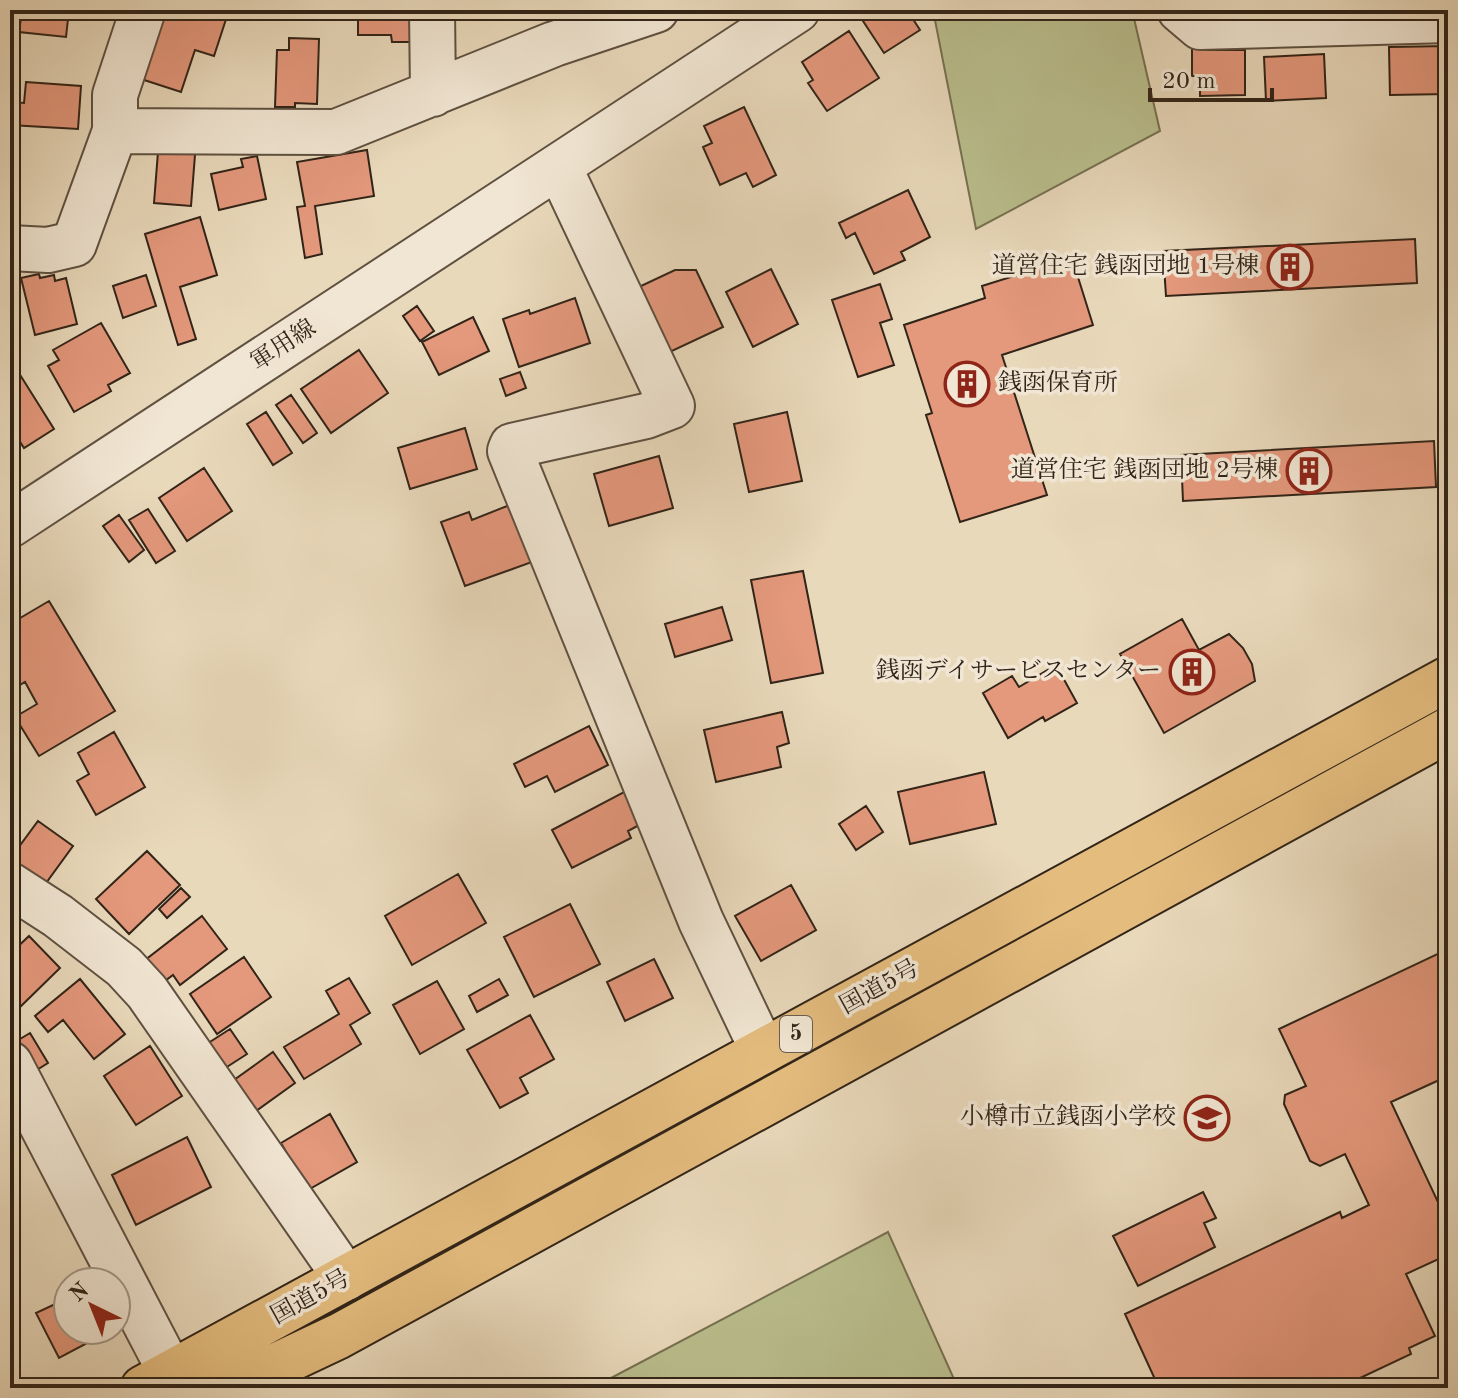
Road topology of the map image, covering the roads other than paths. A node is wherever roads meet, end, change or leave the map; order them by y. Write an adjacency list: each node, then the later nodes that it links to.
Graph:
1 (143, 10): 8 (street)
2 (432, 10): 7 (street)
3 (656, 10): 7 (street)
4 (797, 10): 9 (street, 軍用線)
5 (1180, 10): 6 (street)
6 (1448, 20)
7 (433, 94): 8 (street)
8 (115, 131): 10 (street)
9 (559, 167): 11 (street, 軍用線); 15 (street)
10 (10, 248)
11 (10, 525)
12 (1448, 679): 15 (highway, 国道5号 / 5)
13 (1448, 730): 19 (highway, 国道5号 / 5)
14 (10, 885): 17 (street)
15 (763, 1051): 17 (highway, 国道5号 / 5)
16 (10, 1064): 18 (street)
17 (346, 1278): 18 (highway, 国道5号 / 5)
18 (157, 1380)
19 (229, 1388)

